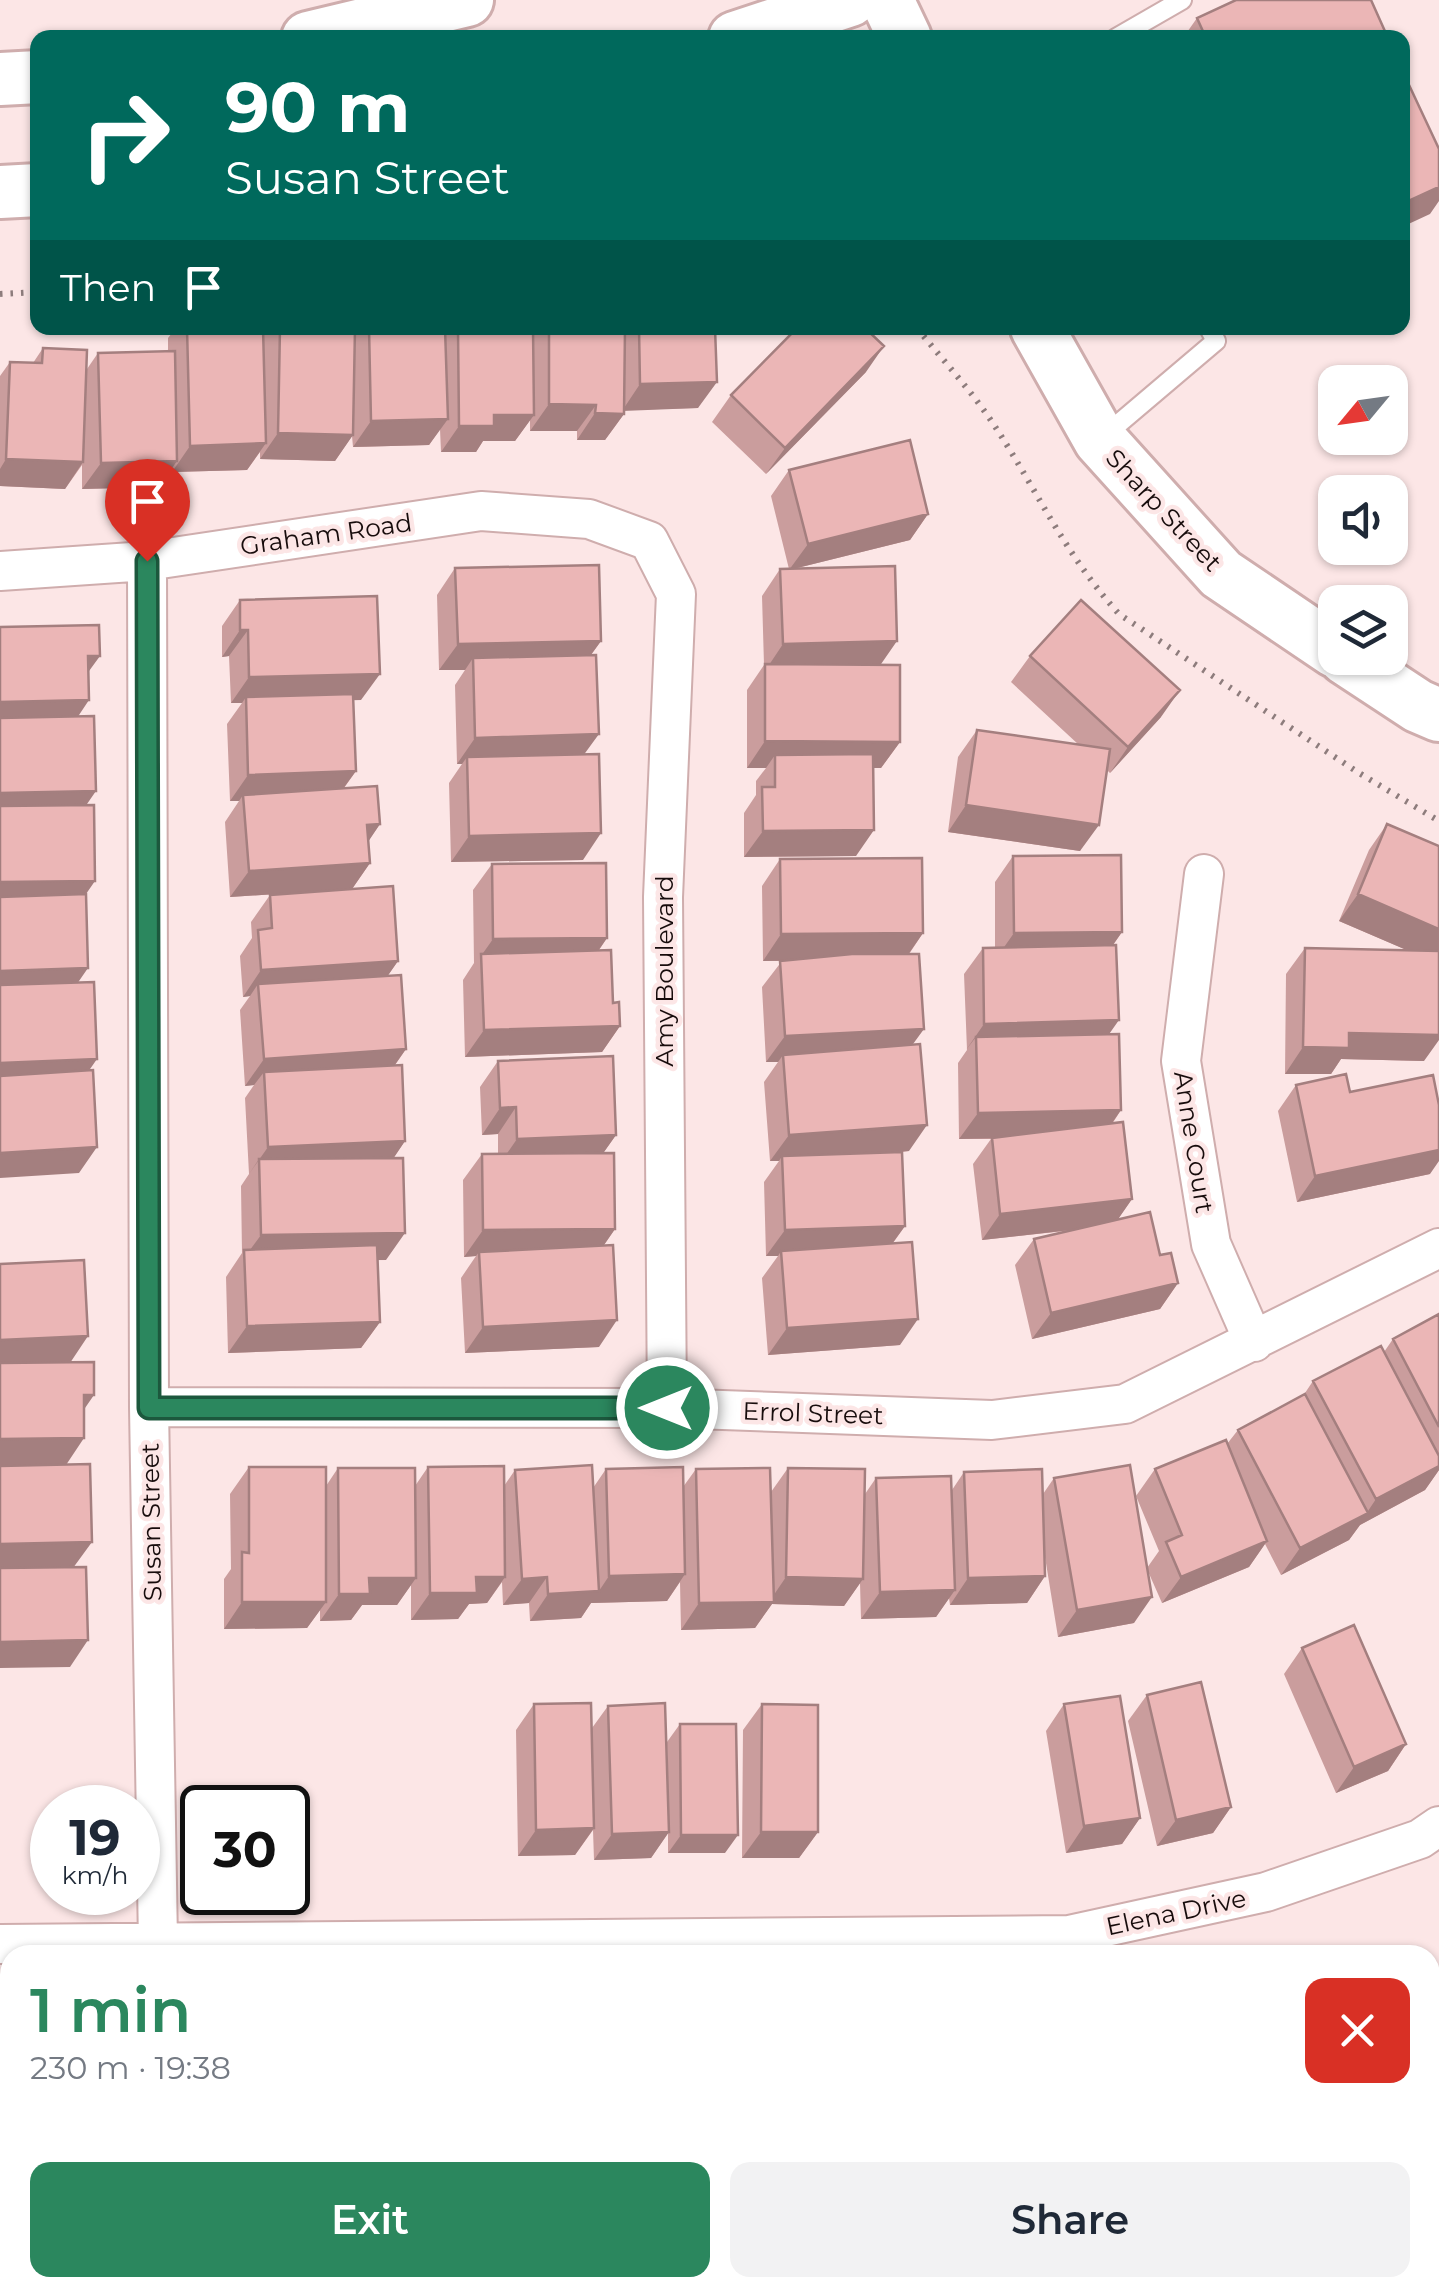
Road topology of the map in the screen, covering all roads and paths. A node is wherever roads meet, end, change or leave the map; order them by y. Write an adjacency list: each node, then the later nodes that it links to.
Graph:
1 (466, 0): 5 (street)
2 (850, 0): 6 (street)
3 (888, 0): 7 (street)
4 (1182, 0): 8 (lane)
5 (341, 30)
6 (759, 30)
7 (901, 30)
8 (1130, 30)
9 (30, 77): 10 (street)
10 (0, 79)
11 (30, 190): 12 (street)
12 (0, 192)
13 (30, 292): 14 (path)
14 (0, 294)
15 (923, 335): 25 (path)
16 (1041, 335): 18 (street, Sharp Street)
17 (1213, 335): 18 (lane)
18 (1100, 440): 22 (street, Sharp Street)
19 (648, 541): 20 (street, Graham Road); 30 (street, Amy Boulevard)
20 (147, 561): 21 (street, Graham Road); 29 (street, Susan Street)
21 (0, 571)
22 (1318, 639)
23 (1372, 675): 24 (street)
24 (1439, 715)
25 (1439, 821)
26 (1204, 874): 28 (street, Anne Court)
27 (1439, 1248): 28 (street, Errol Street)
28 (1254, 1342): 30 (street, Errol Street)
29 (149, 1408): 30 (street, Errol Street); 32 (street, Susan Street)
30 (667, 1408)
31 (1439, 1826): 34 (street, Elena Drive)
32 (158, 1943): 33 (street, Elena Drive); 34 (street, Elena Drive)
33 (0, 1944)
34 (1070, 1945)

